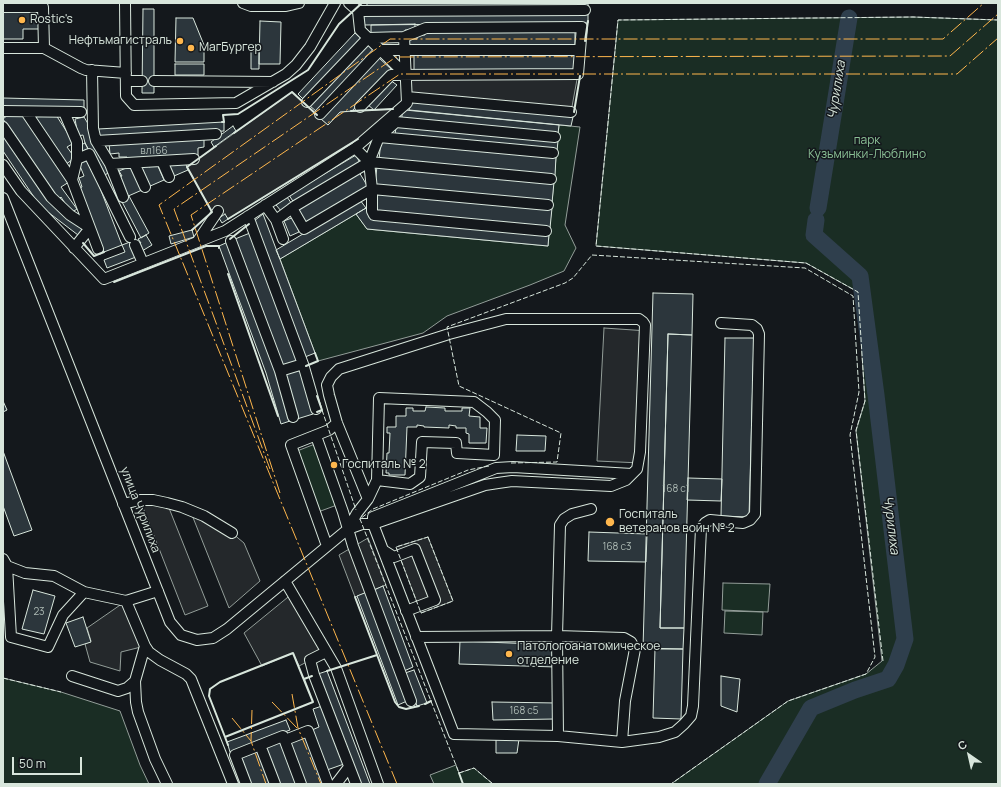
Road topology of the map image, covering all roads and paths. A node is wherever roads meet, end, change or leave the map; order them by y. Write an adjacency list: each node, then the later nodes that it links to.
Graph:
1 (125, 3): 18 (street)
2 (243, 3): 3 (street)
3 (299, 3)
4 (335, 3): 21 (street)
5 (349, 3): 8 (street)
6 (3, 7): 12 (street)
7 (585, 10): 8 (street)
8 (358, 11): 10 (street)
9 (404, 37): 10 (street); 14 (street); 15 (street)
10 (368, 38): 13 (street); 23 (street)
11 (3, 48): 12 (street)
12 (44, 48): 16 (street)
13 (380, 50): 14 (street); 17 (street); 30 (street)
14 (405, 50): 15 (street); 17 (street)
15 (580, 50): 17 (street)
16 (92, 70): 18 (street); 35 (street)
17 (406, 75): 22 (street); 24 (street)
18 (126, 77): 19 (street); 21 (street)
19 (142, 81)
20 (154, 81): 21 (street)
21 (273, 82)
22 (407, 97): 29 (street); 36 (street)
23 (307, 102)
24 (360, 107)
25 (3, 111): 26 (street)
26 (26, 112): 27 (street); 47 (street)
27 (64, 112): 28 (street); 38 (street)
28 (81, 112)
29 (571, 112)
30 (320, 114)
31 (3, 127): 58 (street)
32 (216, 134): 35 (street)
33 (379, 137): 34 (street); 37 (street); 41 (street)
34 (555, 137)
35 (96, 141): 43 (street)
36 (355, 148): 41 (street); 52 (street)
37 (553, 153)
38 (77, 159): 47 (street); 65 (street)
39 (194, 159): 40 (street)
40 (162, 161): 42 (street); 45 (street)
41 (369, 162): 46 (street); 49 (street); 54 (street)
42 (134, 163): 43 (street); 48 (street)
43 (110, 164): 50 (street)
44 (3, 165): 63 (street)
45 (169, 177)
46 (551, 179)
47 (72, 180): 58 (street)
48 (145, 187)
49 (372, 188): 53 (street); 54 (street); 59 (street)
50 (123, 197)
51 (3, 198): 76 (street, улица Чурилиха)
52 (265, 205): 56 (street); 57 (street)
53 (548, 205)
54 (292, 208): 57 (street)
55 (218, 211): 62 (street)
56 (248, 216): 62 (street); 67 (street)
57 (276, 220): 60 (street)
58 (90, 228): 63 (street); 64 (street)
59 (546, 231)
60 (283, 239)
61 (231, 241): 68 (street)
62 (197, 242): 65 (street)
63 (74, 248): 65 (street)
64 (98, 249)
65 (143, 263)
66 (722, 323): 98 (street)
67 (303, 364): 68 (street); 69 (street)
68 (280, 371): 70 (street)
69 (316, 409)
70 (293, 417)
71 (338, 423): 72 (street); 73 (street); 75 (street)
72 (316, 436): 79 (street); 81 (street)
73 (632, 474): 78 (street); 78 (street)
74 (377, 480): 74 (street); 75 (street)
75 (368, 499): 79 (street)
76 (123, 504): 80 (street); 85 (street, улица Чурилиха)
77 (591, 509): 89 (street)
78 (372, 524): 79 (street); 82 (street)
79 (348, 529): 81 (street, улица Чурилиха); 95 (street)
80 (232, 533)
81 (328, 546): 84 (street, улица Чурилиха)
82 (383, 550): 88 (street); 88 (street)
83 (5, 562): 86 (street); 86 (street)
84 (285, 581): 85 (street, улица Чурилиха); 92 (street)
85 (158, 591): 87 (street)
86 (84, 592): 87 (street)
87 (126, 601): 91 (street)
88 (406, 611): 90 (street)
89 (557, 636): 90 (street); 96 (street); 98 (street)
90 (416, 638): 96 (street)
91 (145, 646): 94 (street); 102 (street)
92 (326, 652): 100 (street); 109 (street)
93 (72, 676): 94 (street)
94 (135, 681): 101 (street)
95 (412, 701)
96 (558, 736): 98 (street)
97 (285, 740): 99 (street); 105 (street); 106 (street)
98 (622, 742)
99 (260, 745): 103 (street); 104 (street)
100 (349, 768): 107 (street); 108 (street)
101 (167, 784)
102 (233, 784)
103 (246, 784)
104 (275, 784)
105 (301, 784)
106 (328, 784)
107 (336, 784)
108 (356, 784)
109 (378, 784)

